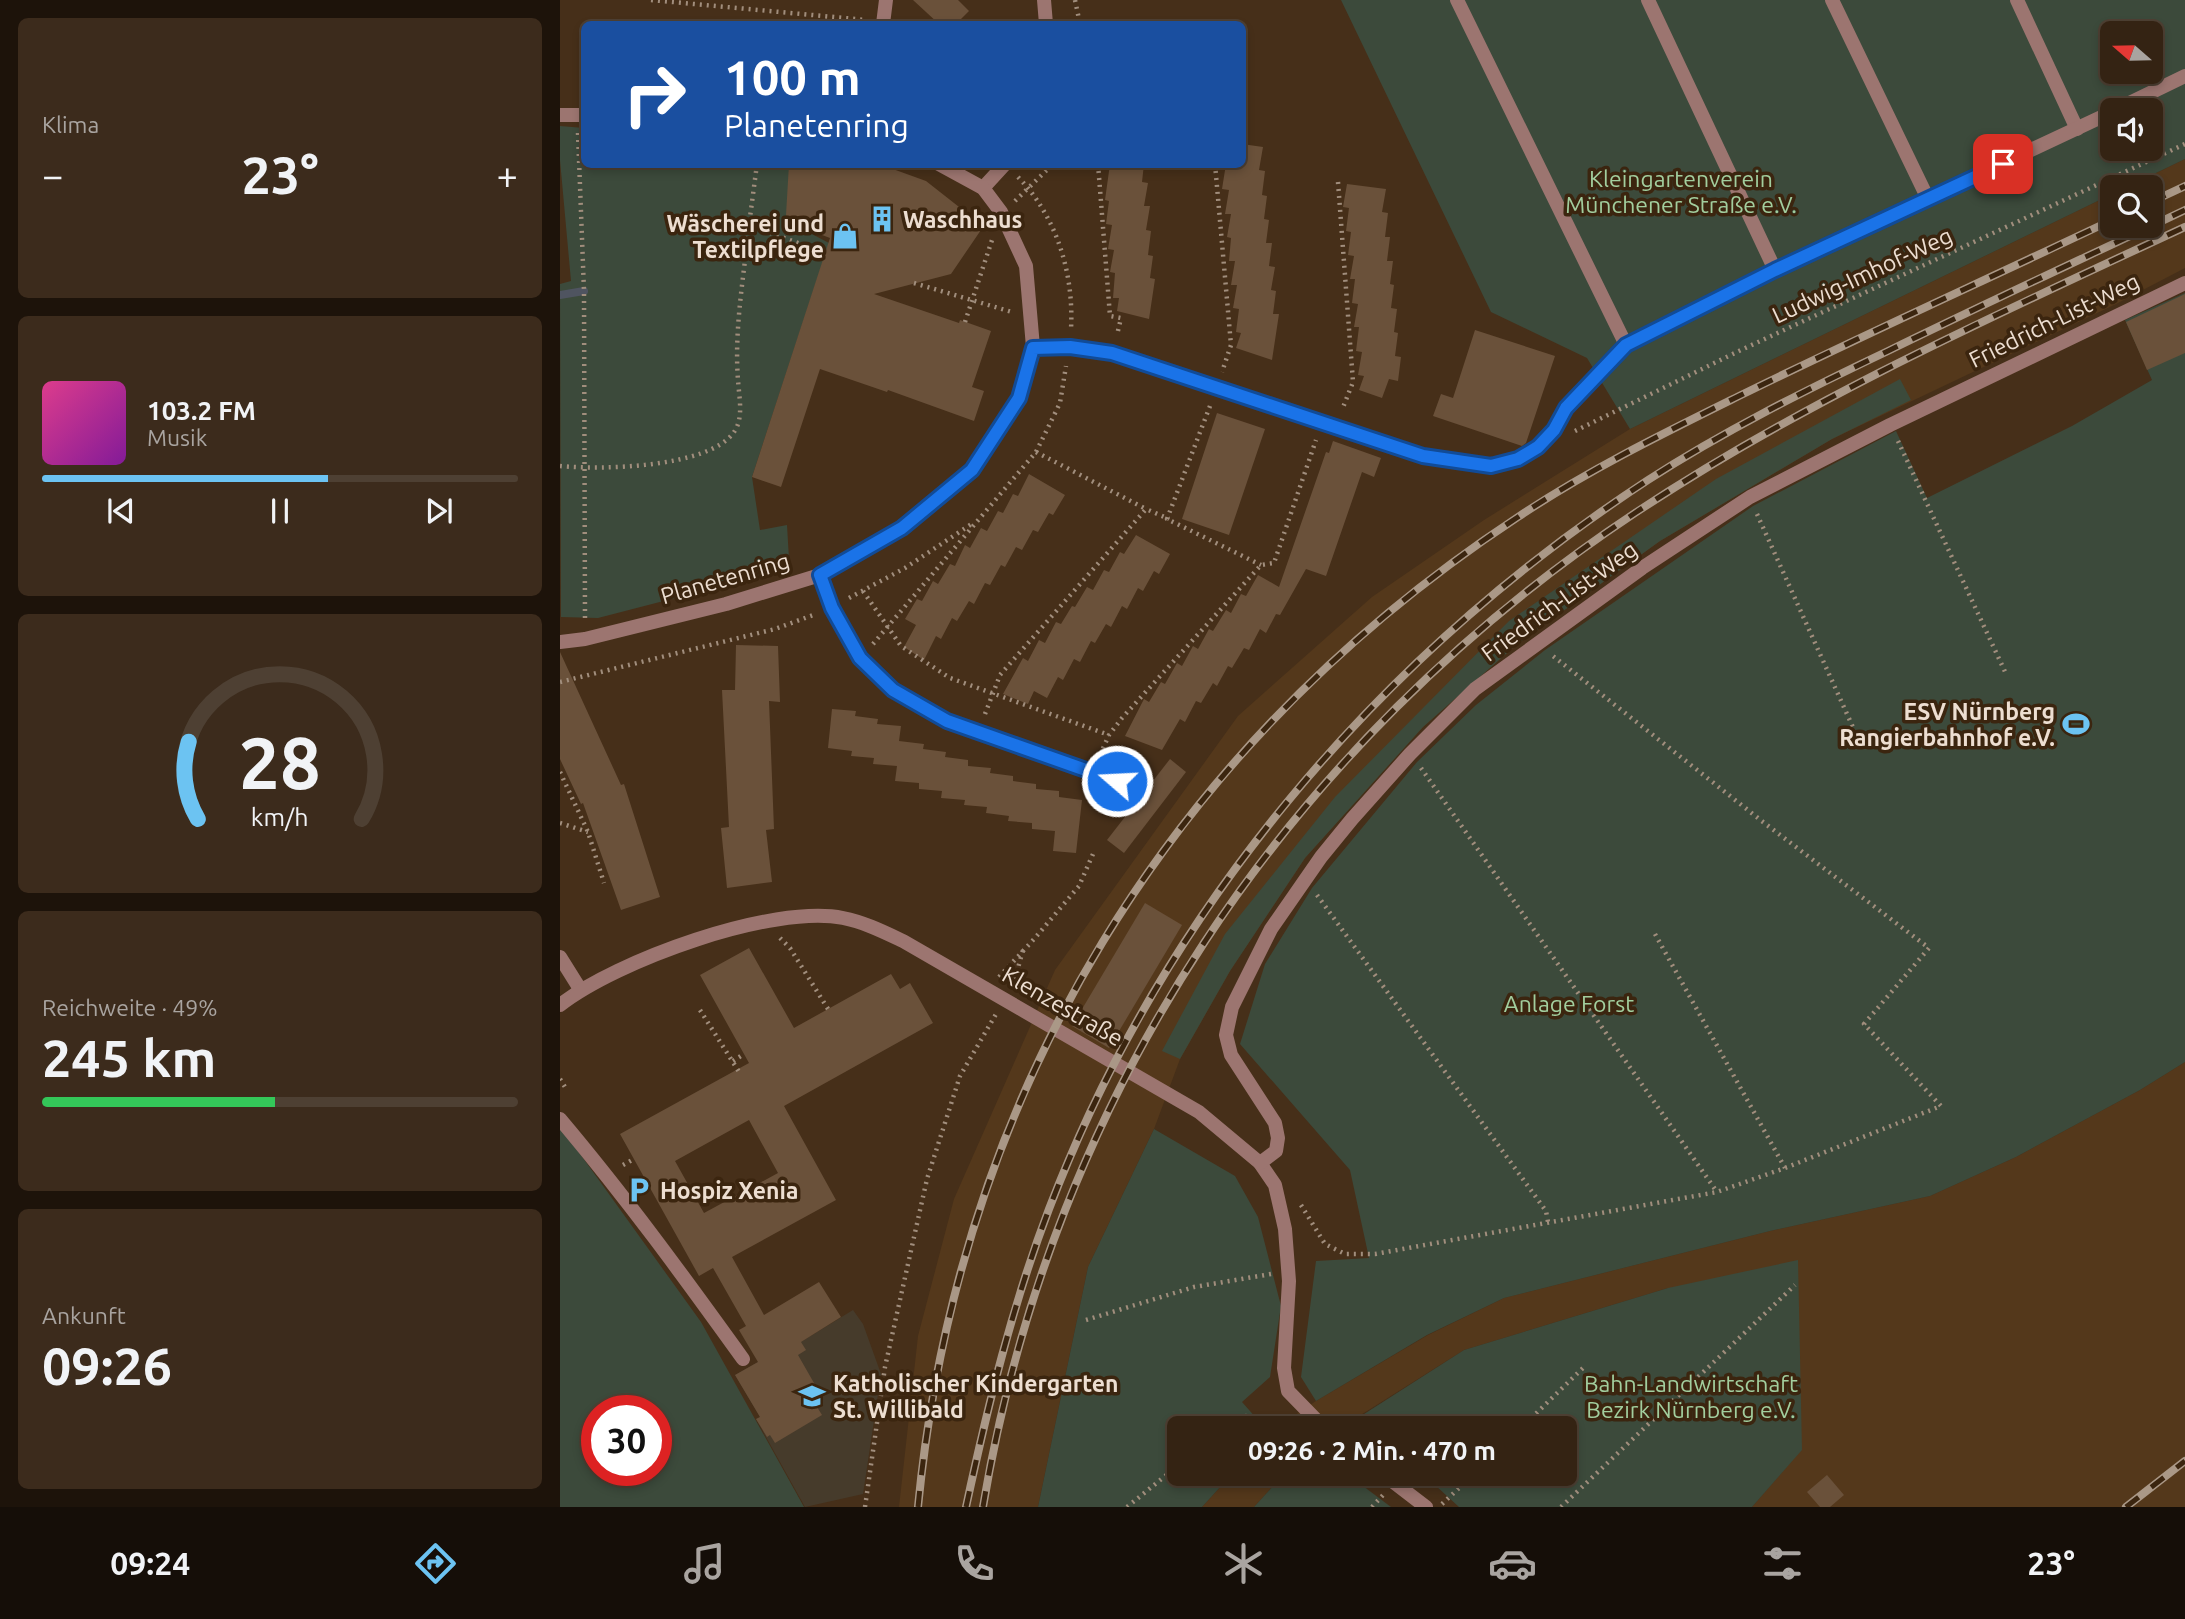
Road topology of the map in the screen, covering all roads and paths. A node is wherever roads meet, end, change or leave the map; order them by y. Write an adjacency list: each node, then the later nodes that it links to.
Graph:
1 (651, 0): 9 (path)
2 (886, 0): 10 (street)
3 (1044, 0): 11 (street)
4 (1075, 0): 12 (path)
5 (1457, 0): 39 (street)
6 (1648, 0): 33 (street)
7 (1832, 0): 29 (street)
8 (2017, 0): 18 (street)
9 (863, 21)
10 (883, 21)
11 (1046, 21)
12 (1079, 21)
13 (2185, 76): 14 (street)
14 (2140, 98)
15 (560, 115): 16 (street)
16 (581, 115)
17 (2100, 118): 18 (street)
18 (2077, 129): 29 (street)
19 (2185, 144): 45 (path, Ludwig-Imhof-Weg)
20 (582, 168): 48 (path)
21 (756, 168): 31 (path)
22 (946, 168): 28 (street, Planetenring)
23 (1001, 168): 28 (street)
24 (1049, 168): 30 (path)
25 (1098, 168): 41 (path)
26 (1216, 168): 42 (path)
27 (1338, 182): 43 (path)
28 (983, 188): 30 (street, Planetenring)
29 (1928, 199): 33 (street)
30 (1002, 212): 36 (path); 37 (street, Planetenring)
31 (749, 225): 32 (path); 48 (path)
32 (825, 253)
33 (1775, 270): 39 (street)
34 (914, 283): 36 (path)
35 (2185, 283): 44 (street, Friedrich-List-Weg)
36 (972, 302): 37 (path); 38 (path)
37 (1030, 312): 40 (street, Planetenring)
38 (965, 323)
39 (1626, 345): 45 (street)
40 (1033, 348): 41 (street); 54 (street, Planetenring)
41 (1112, 353): 42 (street)
42 (1217, 387): 43 (street); 51 (path)
43 (1328, 425): 45 (street); 53 (path)
44 (1890, 425): 49 (street, Friedrich-List-Weg); 60 (path)
45 (1554, 430)
46 (1036, 453): 50 (path)
47 (560, 466): 48 (path)
48 (584, 468): 57 (path)
49 (1750, 497): 59 (street, Friedrich-List-Weg); 64 (path)
50 (1146, 509): 51 (path); 62 (path)
51 (1168, 519): 53 (path)
52 (977, 521): 55 (path)
53 (1261, 565): 65 (path)
54 (820, 575): 56 (street); 57 (street, Planetenring)
55 (863, 591): 56 (path); 62 (path)
56 (832, 608): 61 (path); 63 (street)
57 (585, 639): 58 (street, Planetenring)
58 (560, 642)
59 (1540, 643): 66 (street, Friedrich-List-Weg); 93 (path)
60 (2007, 676)
61 (560, 682)
62 (992, 695): 63 (path); 65 (path)
63 (978, 732): 68 (street)
64 (1856, 734)
65 (1109, 735): 68 (path)
66 (1410, 754): 73 (street, Friedrich-List-Weg); 95 (path)
67 (560, 772): 71 (path)
68 (1093, 772): 69 (street)
69 (1117, 781)
70 (560, 823): 71 (path)
71 (588, 832): 74 (path)
72 (1093, 854): 77 (path)
73 (1304, 880): 92 (street, Friedrich-List-Weg); 96 (path)
74 (604, 883)
75 (764, 922): 80 (street, Klenzestraße); 84 (path); 92 (street, Klenzestraße)
76 (1655, 934): 93 (path)
77 (1023, 950): 79 (path); 81 (path)
78 (560, 957): 80 (street)
79 (997, 979)
80 (580, 989): 82 (street, Klenzestraße)
81 (1007, 996)
82 (560, 1005)
83 (1000, 1008): 109 (path)
84 (828, 1009)
85 (700, 1010): 87 (path)
86 (744, 1054): 87 (path)
87 (733, 1061): 88 (path)
88 (741, 1075)
89 (560, 1079): 90 (path)
90 (565, 1087)
91 (560, 1119): 100 (street)
92 (1259, 1163): 94 (street, Klenzestraße)
93 (1785, 1168): 95 (path)
94 (1275, 1185): 96 (path); 98 (street, Klenzestraße)
95 (1717, 1192): 96 (path)
96 (1548, 1223)
97 (1794, 1285): 113 (path)
98 (1288, 1305): 99 (path); 104 (street, Klenzestraße)
99 (1086, 1320)
100 (743, 1359)
101 (1585, 1366): 105 (path)
102 (1251, 1413): 103 (path)
103 (1246, 1416)
104 (1312, 1416)
105 (1533, 1416)
106 (1167, 1475): 110 (path)
107 (1399, 1486): 111 (street)
108 (1461, 1486): 112 (path)
109 (865, 1507)
110 (1127, 1507)
111 (1426, 1507)
112 (1439, 1507)
113 (1561, 1507)

